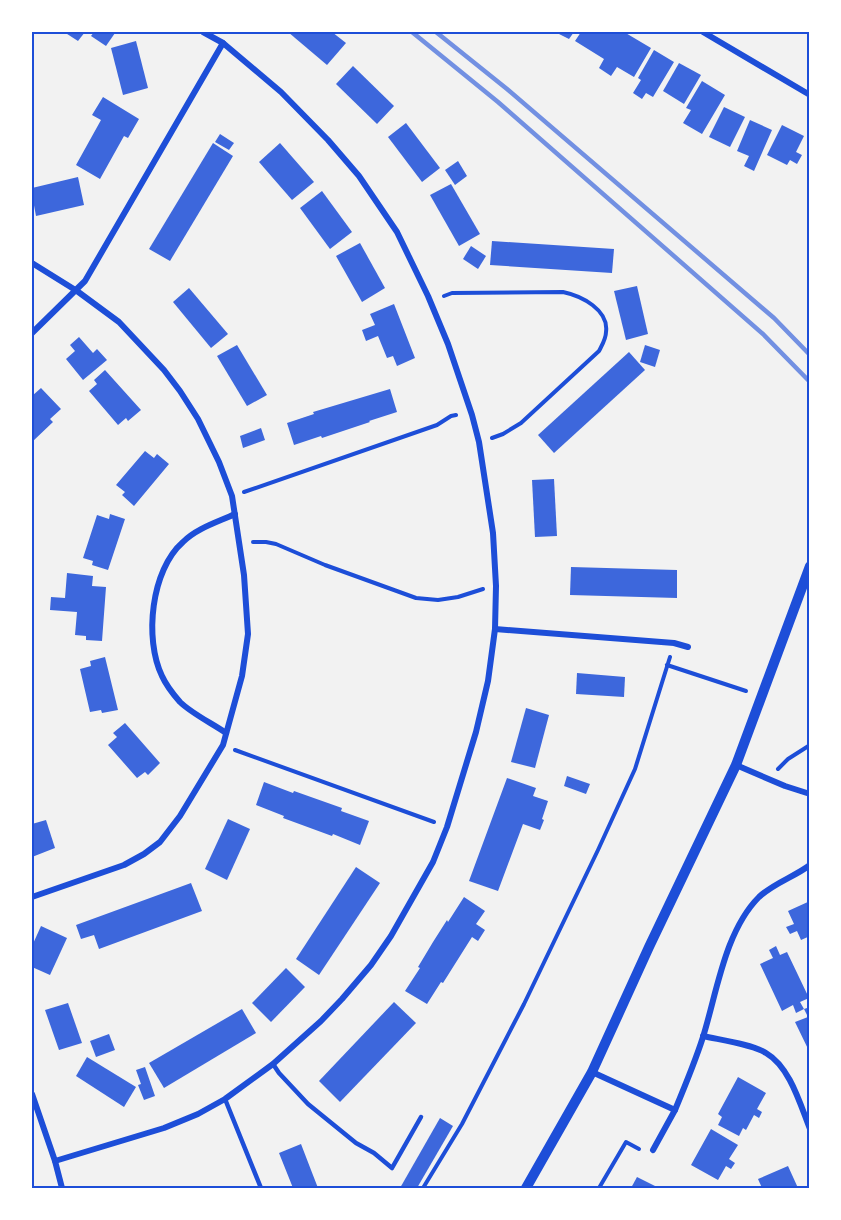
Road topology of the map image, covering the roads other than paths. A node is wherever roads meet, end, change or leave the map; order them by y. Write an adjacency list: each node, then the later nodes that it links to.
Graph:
1 (203, 32): 3 (street)
2 (703, 32): 4 (street)
3 (223, 43): 6 (street); 10 (street)
4 (810, 95)
5 (32, 263): 6 (street)
6 (77, 291): 7 (street); 8 (street)
7 (32, 333)
8 (236, 514): 12 (street); 12 (street)
9 (810, 566): 13 (street)
10 (495, 629): 11 (street); 18 (street)
11 (688, 647)
12 (226, 733): 16 (street)
13 (736, 765): 14 (street); 19 (street)
14 (810, 794)
15 (810, 865): 17 (street)
16 (32, 897)
17 (704, 1036): 22 (street); 24 (street)
18 (273, 1064): 21 (street); 23 (lane)
19 (592, 1072): 22 (street); 29 (street)
20 (32, 1094): 26 (street)
21 (225, 1099): 26 (street); 28 (lane)
22 (675, 1110): 25 (street)
23 (421, 1117)
24 (810, 1129)
25 (653, 1150)
26 (55, 1161): 27 (street)
27 (62, 1188)
28 (261, 1188)
29 (526, 1188)

